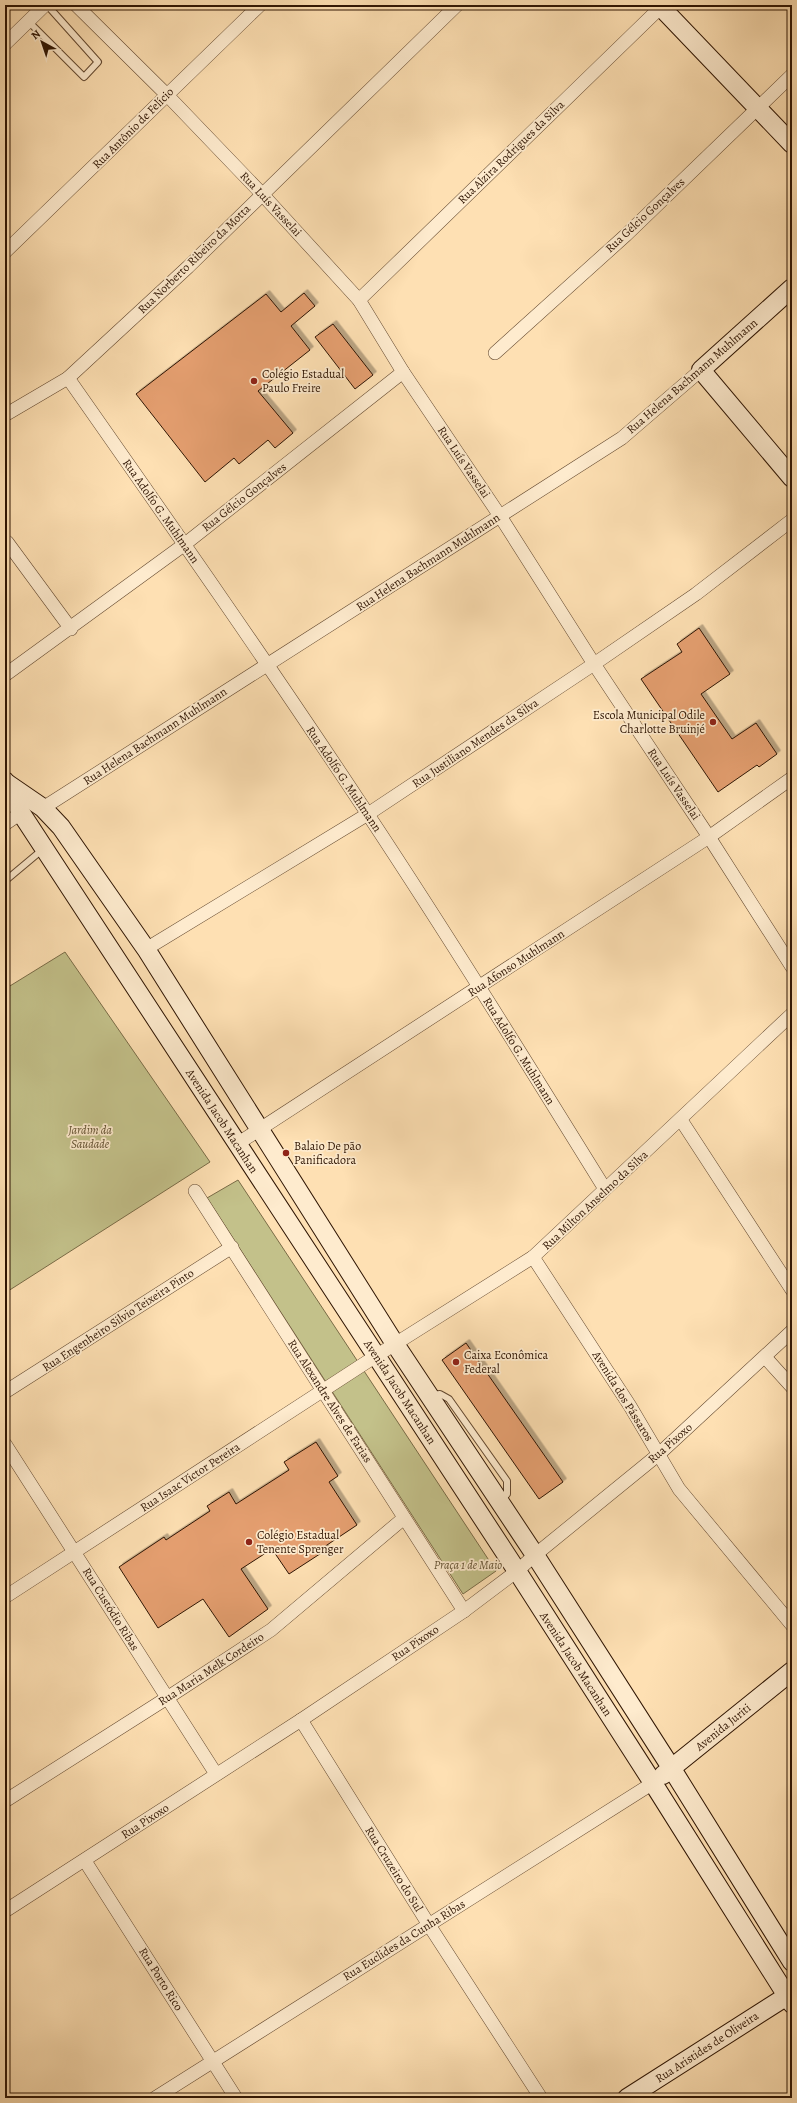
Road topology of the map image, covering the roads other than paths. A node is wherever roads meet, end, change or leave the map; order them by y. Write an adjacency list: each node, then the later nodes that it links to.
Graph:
1 (46, 5): 6 (street); 6 (lane)
2 (76, 5): 9 (street, Rua Luís Vasselai)
3 (260, 5): 9 (street, Rua Antônio de Felício)
4 (457, 5): 12 (street, Rua Norberto Ribeiro da Motta)
5 (661, 6): 10 (main road); 15 (street, Rua Alzira Rodrigues da Silva)
6 (28, 21): 7 (street)
7 (5, 44)
8 (792, 75): 10 (street, Rua Gélcio Gonçalves)
9 (167, 94): 12 (street, Rua Luís Vasselai); 13 (street, Rua Antônio de Felício)
10 (757, 109): 11 (main road); 16 (street, Rua Gélcio Gonçalves)
11 (792, 144)
12 (262, 194): 15 (street, Rua Luís Vasselai); 19 (street, Rua Norberto Ribeiro da Motta)
13 (5, 252)
14 (792, 288): 17 (main road, Rua Helena Bachmann Muhlmann)
15 (359, 300): 18 (street, Rua Luís Vasselai)
16 (495, 353)
17 (701, 370): 21 (main road); 22 (street, Rua Helena Bachmann Muhlmann)
18 (403, 372): 22 (street, Rua Luís Vasselai); 25 (street, Rua Gélcio Gonçalves)
19 (68, 378): 20 (street, Rua Norberto Ribeiro da Motta); 25 (street, Rua Adolfo G. Muhlmann)
20 (5, 415)
21 (792, 478)
22 (500, 516): 27 (street, Rua Helena Bachmann Muhlmann); 28 (street, Rua Luís Vasselai)
23 (792, 520): 28 (street, Rua Justiliano Mendes da Silva)
24 (7, 542): 26 (street)
25 (185, 544): 26 (street, Rua Gélcio Gonçalves); 27 (street, Rua Adolfo G. Muhlmann)
26 (71, 629): 29 (street, Rua Gélcio Gonçalves)
27 (268, 664): 32 (street, Rua Helena Bachmann Muhlmann); 34 (street, Rua Adolfo G. Muhlmann)
28 (594, 664): 34 (street, Rua Justiliano Mendes da Silva); 36 (street, Rua Luís Vasselai)
29 (5, 675)
30 (792, 778): 36 (street, Rua Afonso Muhlmann)
31 (5, 782): 32 (main road, Avenida Jacob Macanhan); 33 (main road, Avenida Jacob Macanhan)
32 (43, 808): 37 (main road); 39 (main road, Avenida Jacob Macanhan)
33 (21, 813): 35 (street); 37 (main road, Avenida Jacob Macanhan)
34 (368, 814): 39 (street, Rua Justiliano Mendes da Silva); 41 (street, Rua Adolfo G. Muhlmann)
35 (5, 824)
36 (709, 837): 40 (street, Rua Luís Vasselai); 41 (street, Rua Afonso Muhlmann)
37 (41, 844): 38 (lane); 45 (main road, Avenida Jacob Macanhan)
38 (5, 881)
39 (146, 949): 44 (main road, Avenida Jacob Macanhan)
40 (792, 967)
41 (479, 987): 44 (street, Rua Afonso Muhlmann); 46 (street, Rua Adolfo G. Muhlmann)
42 (792, 1014): 43 (street, Rua Milton Anselmo da Silva)
43 (681, 1120): 46 (street, Rua Milton Anselmo da Silva); 50 (street)
44 (260, 1128): 45 (street, Rua Afonso Muhlmann); 52 (main road, Avenida Jacob Macanhan)
45 (236, 1144): 53 (main road, Avenida Jacob Macanhan)
46 (605, 1189): 49 (street, Rua Milton Anselmo da Silva)
47 (195, 1191): 48 (street, Rua Alexandre Alves de Farias)
48 (232, 1247): 56 (street, Rua Alexandre Alves de Farias); 57 (street, Rua Engenheiro Silvio Teixeira Pinto)
49 (534, 1257): 52 (street, Rua Milton Anselmo da Silva); 59 (street, Avenida dos Pássaros)
50 (792, 1290)
51 (792, 1331): 54 (street, Rua Pixoxo)
52 (396, 1344): 53 (street, Rua Milton Anselmo da Silva); 62 (main road, Avenida Jacob Macanhan)
53 (376, 1356): 56 (street, Rua Isaac Victor Pereira); 63 (main road, Avenida Jacob Macanhan)
54 (765, 1357): 55 (street); 59 (street, Rua Pixoxo)
55 (792, 1387)
56 (322, 1390): 60 (street, Rua Alexandre Alves de Farias); 61 (street, Rua Isaac Victor Pereira)
57 (5, 1392)
58 (5, 1444): 61 (street, Rua Custódio Ribas)
59 (659, 1454): 62 (street, Rua Pixoxo); 66 (street, Avenida dos Pássaros)
60 (404, 1518): 65 (street, Rua Alexandre Alves de Farias); 68 (street, Rua Maria Melk Cordeiro)
61 (75, 1552): 64 (street, Rua Isaac Victor Pereira); 68 (street, Rua Custódio Ribas)
62 (535, 1554): 63 (street, Rua Pixoxo); 70 (main road, Avenida Jacob Macanhan)
63 (517, 1572): 65 (street, Rua Pixoxo); 72 (main road, Avenida Jacob Macanhan)
64 (5, 1597)
65 (464, 1610): 69 (street, Rua Pixoxo)
66 (792, 1625)
67 (792, 1671): 70 (main road, Avenida Juriti)
68 (167, 1698): 71 (street, Rua Custódio Ribas); 73 (street, Rua Maria Melk Cordeiro)
69 (302, 1720): 71 (street, Rua Pixoxo); 76 (street, Rua Cruzeiro do Sul)
70 (672, 1769): 72 (main road, Avenida Juriti); 77 (main road, Avenida Jacob Macanhan)
71 (216, 1774): 74 (street, Rua Pixoxo)
72 (653, 1783): 76 (street, Rua Euclides da Cunha Ribas); 78 (main road, Avenida Jacob Macanhan)
73 (5, 1801)
74 (85, 1861): 75 (street, Rua Pixoxo); 79 (street, Rua Porto Rico)
75 (5, 1911)
76 (429, 1924): 79 (street, Rua Euclides da Cunha Ribas); 82 (street, Rua Cruzeiro do Sul)
77 (792, 1962)
78 (789, 2000): 83 (main road, Rua Aristides de Oliveira)
79 (212, 2061): 80 (street, Rua Euclides da Cunha Ribas); 81 (street, Rua Porto Rico)
80 (155, 2098)
81 (236, 2098)
82 (541, 2098)
83 (627, 2098)

